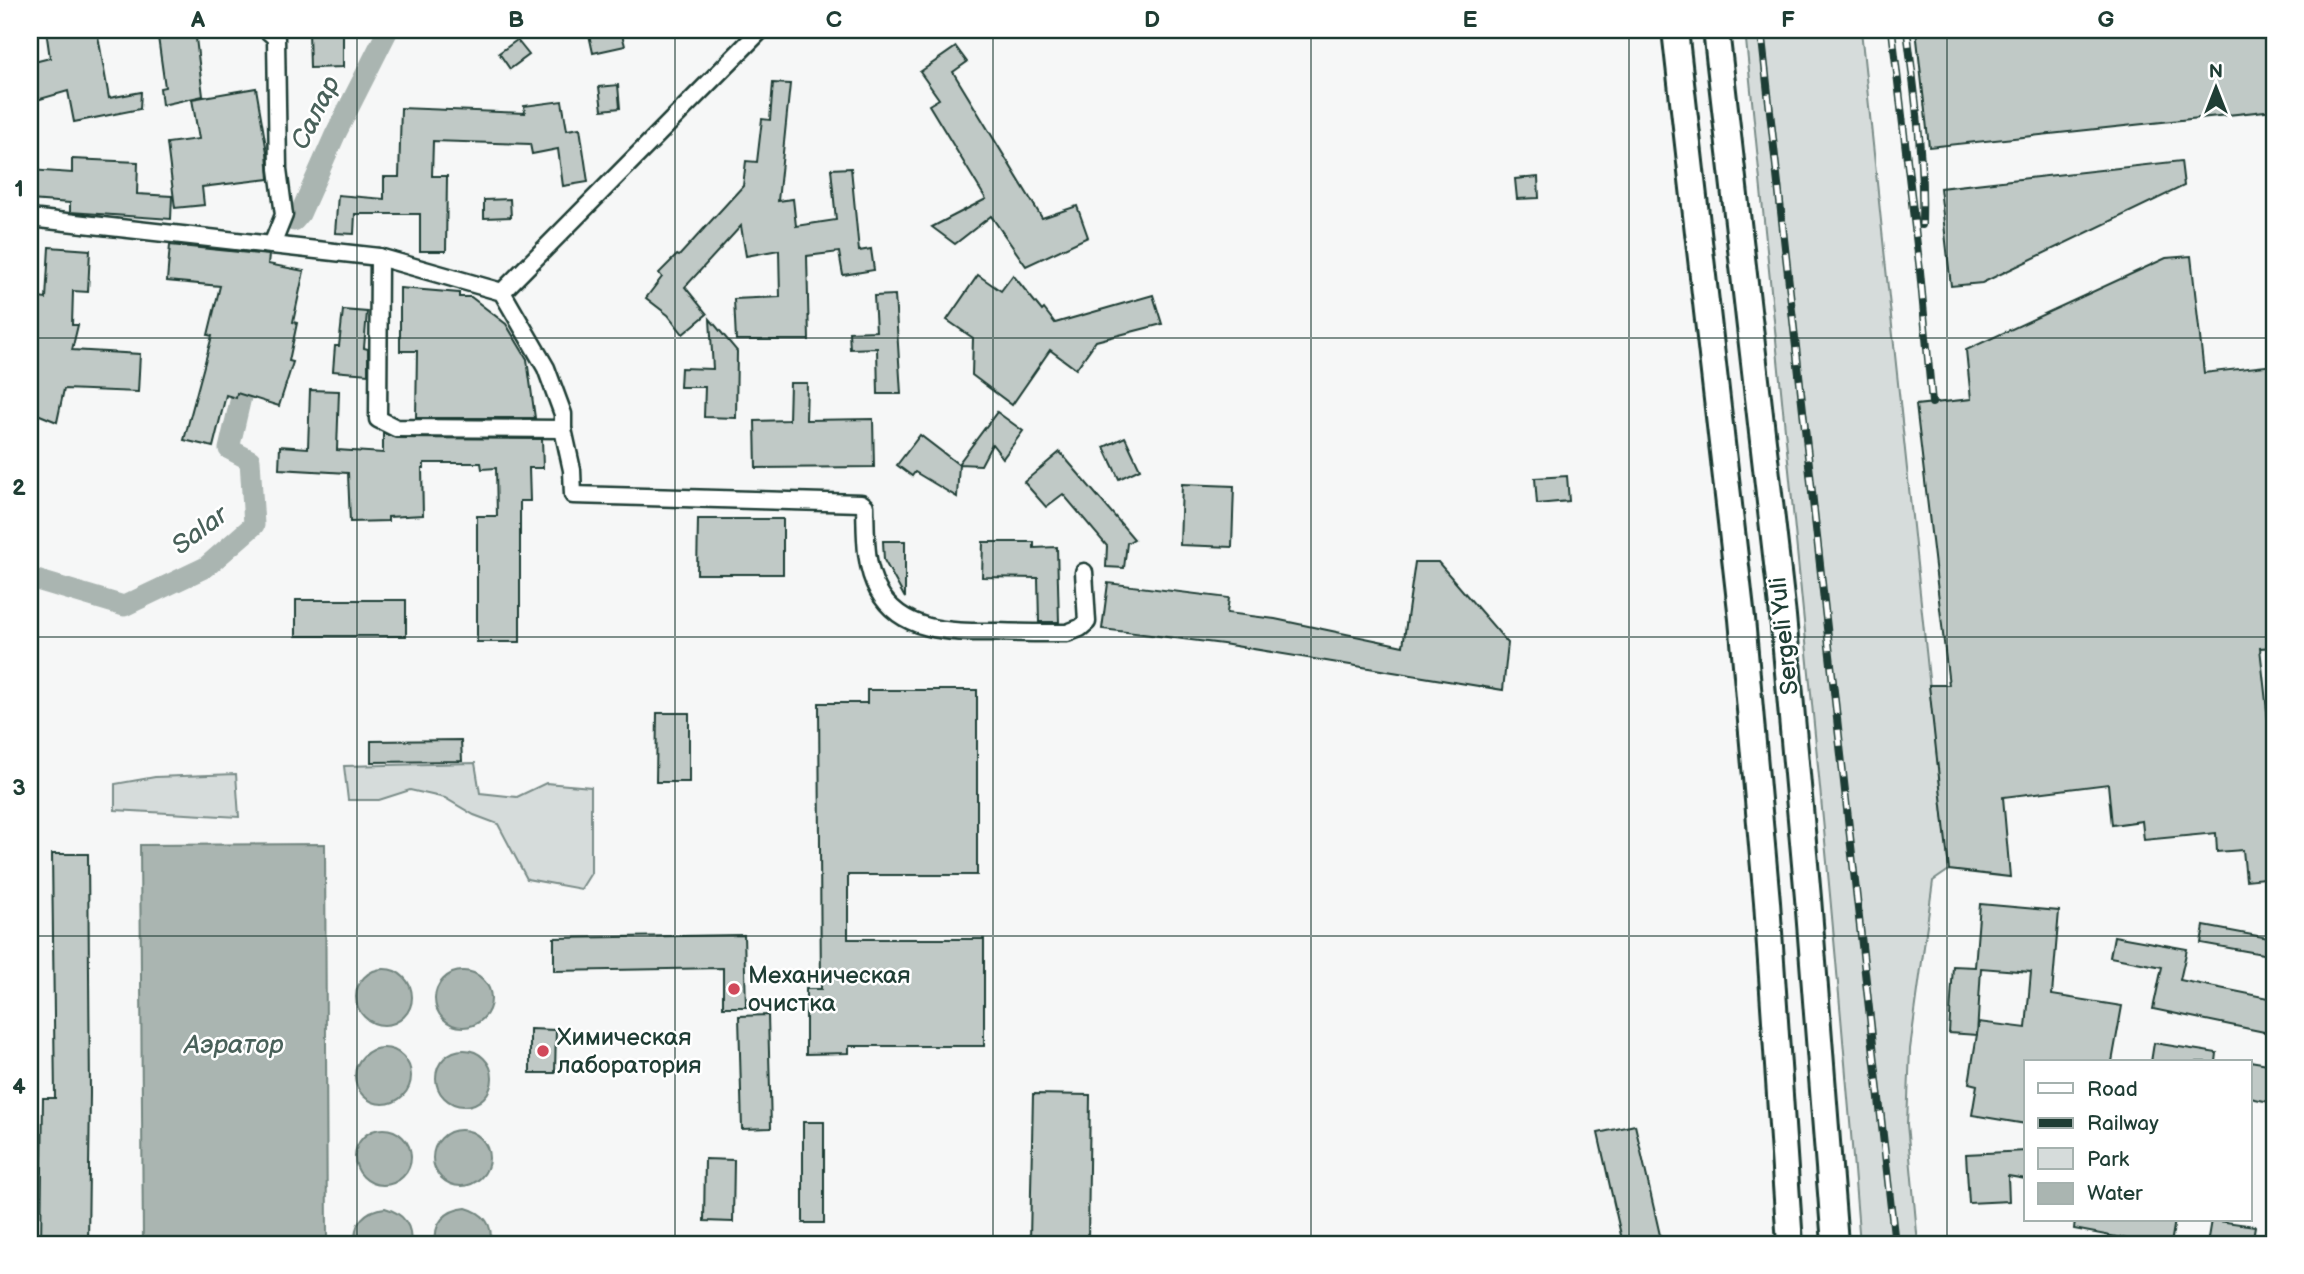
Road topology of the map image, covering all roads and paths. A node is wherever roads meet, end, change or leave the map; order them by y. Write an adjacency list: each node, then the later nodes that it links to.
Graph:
1 (267, 30): 6 (street)
2 (761, 30): 8 (street)
3 (1675, 30): 11 (main road, Sergeli Yuli)
4 (1716, 30): 12 (main road, Sergeli Yuli)
5 (30, 219): 6 (street)
6 (272, 245): 7 (street)
7 (379, 257): 8 (street); 9 (street)
8 (502, 292): 9 (street)
9 (563, 429): 10 (street)
10 (1084, 572)
11 (1790, 1244)
12 (1835, 1244)

